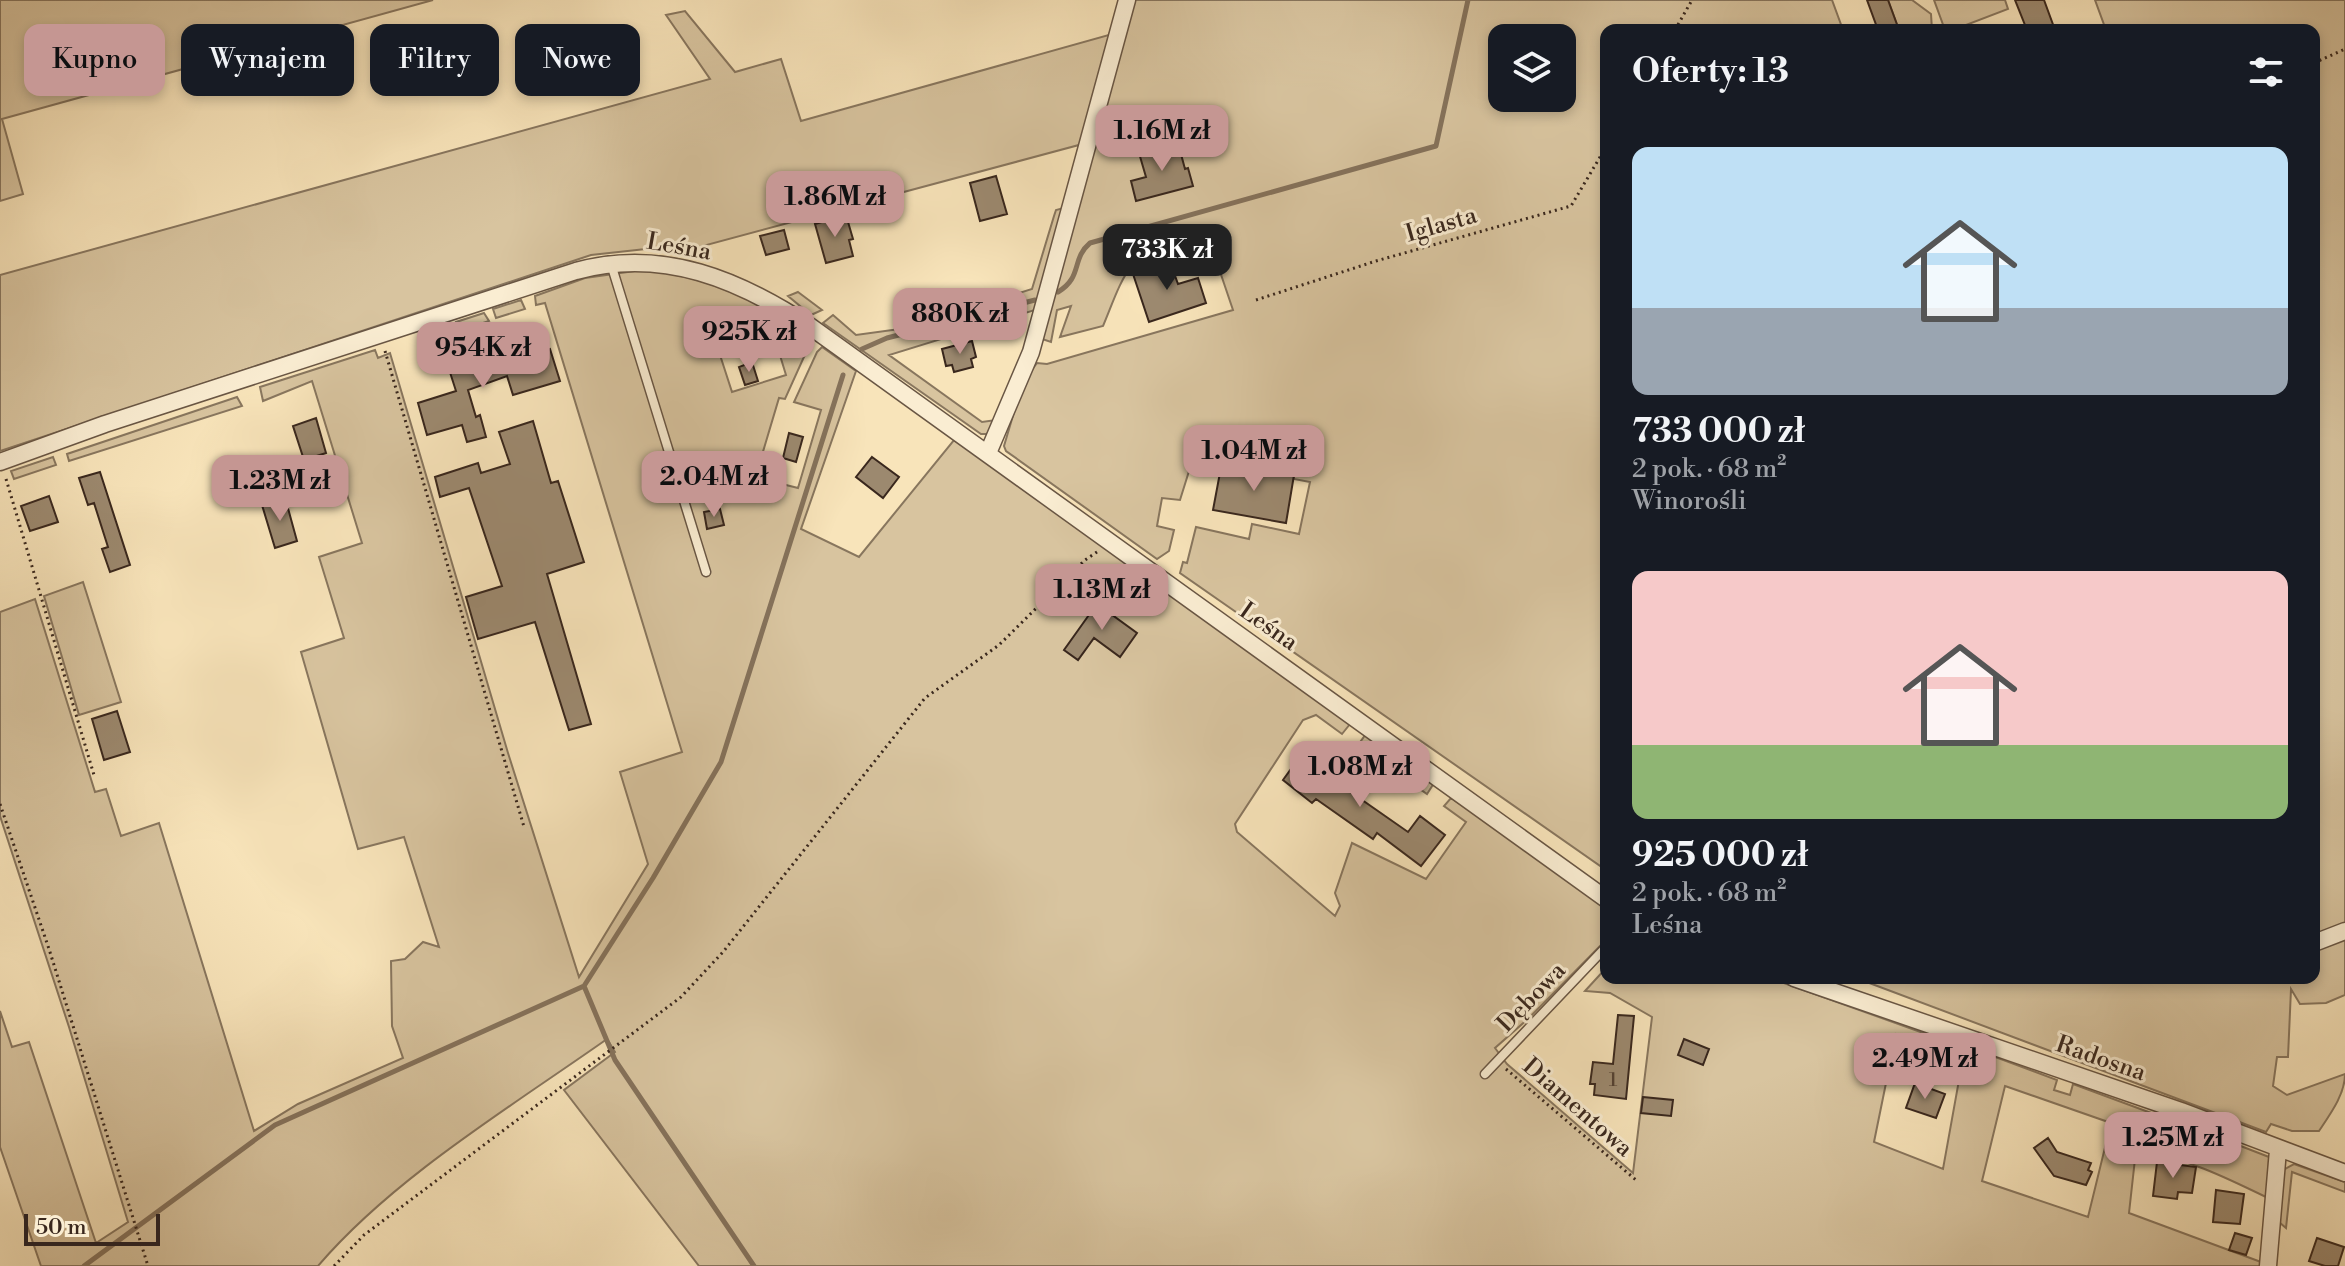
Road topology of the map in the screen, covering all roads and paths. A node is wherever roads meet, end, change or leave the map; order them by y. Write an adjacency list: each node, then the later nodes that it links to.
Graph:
1 (1127, 0): 10 (street)
2 (1692, 0): 3 (path)
3 (1678, 24)
4 (2345, 49): 5 (path)
5 (2320, 60)
6 (1600, 157): 8 (path, Iglasta)
7 (611, 263): 9 (street, Leśna); 10 (street, Leśna); 13 (lane)
8 (1256, 300)
9 (380, 336): 11 (street, Leśna); 16 (path)
10 (988, 453): 12 (street, Leśna)
11 (0, 462): 14 (path)
12 (1111, 543): 17 (street, Leśna); 28 (path)
13 (706, 572)
14 (94, 775)
15 (0, 804): 27 (path)
16 (524, 827)
17 (1600, 895)
18 (2345, 931): 19 (street)
19 (2320, 941)
20 (1600, 953): 22 (lane, Dębowa)
21 (1811, 984): 24 (street, Radosna)
22 (1497, 1061): 23 (lane, Dębowa); 26 (path, Diamentowa)
23 (1485, 1074)
24 (2278, 1150): 25 (street, Radosna); 29 (street)
25 (2345, 1173)
26 (1636, 1180)
27 (148, 1266)
28 (334, 1266)
29 (2268, 1266)

